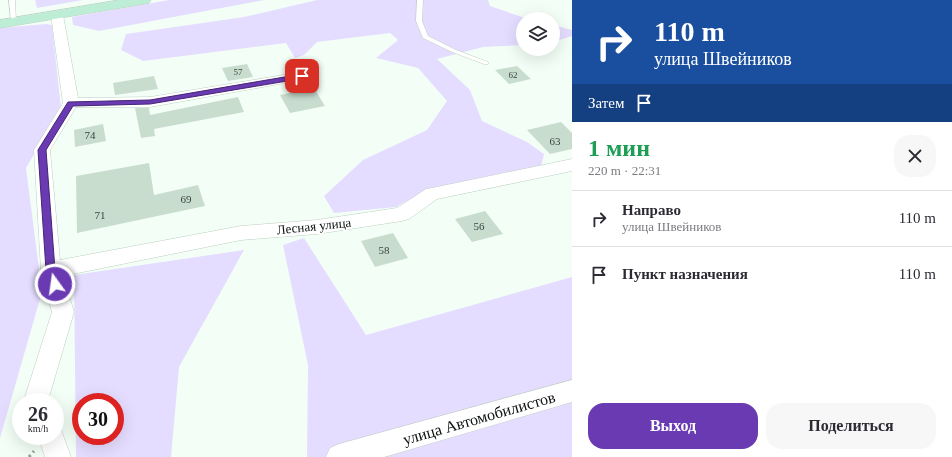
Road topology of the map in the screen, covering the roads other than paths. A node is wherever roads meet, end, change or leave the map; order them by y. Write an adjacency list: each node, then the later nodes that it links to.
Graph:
1 (12, 0): 5 (lane)
2 (144, 0): 4 (main road)
3 (420, 0): 6 (lane)
4 (57, 15): 5 (main road); 8 (street)
5 (7, 22)
6 (486, 63)
7 (302, 76): 8 (street)
8 (71, 103): 10 (street)
9 (572, 165): 10 (street, Лесная улица)
10 (51, 270): 12 (street)
11 (572, 391): 15 (street, улица Автомобилистов)
12 (37, 393)
13 (54, 445): 14 (street)
14 (58, 457)
15 (339, 457)

